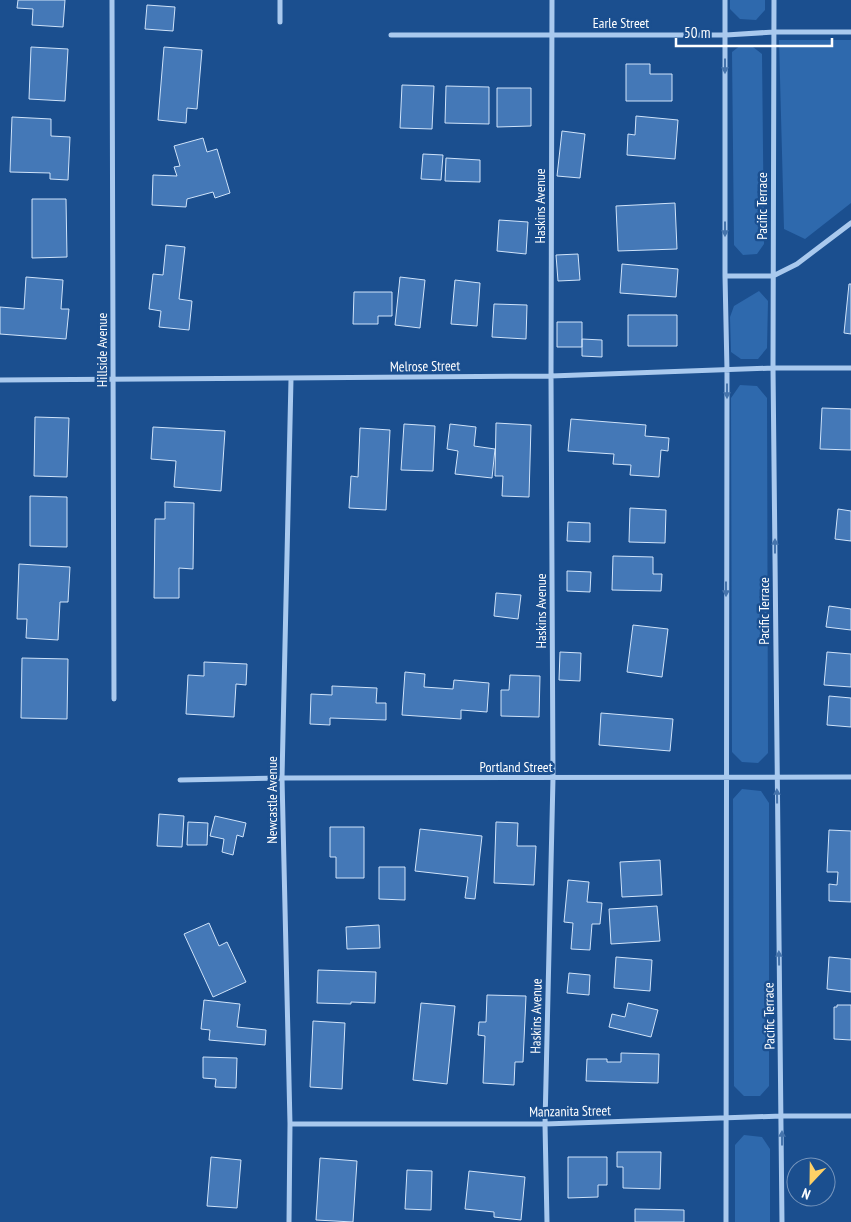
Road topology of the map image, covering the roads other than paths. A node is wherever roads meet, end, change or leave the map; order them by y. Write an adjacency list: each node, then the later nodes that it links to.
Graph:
1 (112, 0): 19 (street, Hillside Avenue)
2 (280, 0): 6 (street)
3 (552, 0): 9 (street, Haskins Avenue)
4 (725, 0): 10 (street)
5 (774, 0): 7 (street, Pacific Terrace)
6 (280, 22)
7 (774, 32): 8 (street, Earle Street); 10 (street, Earle Street); 14 (street, Pacific Terrace)
8 (851, 32)
9 (553, 34): 10 (street, Earle Street); 11 (street, Earle Street); 18 (street, Haskins Avenue)
10 (726, 35): 13 (street, one-way to 13)
11 (391, 36)
12 (851, 222): 14 (street)
13 (725, 276): 14 (street); 17 (street)
14 (774, 276): 15 (street, Pacific Terrace)
15 (773, 368): 16 (street, Melrose Street); 17 (street, Melrose Street); 27 (street, Pacific Terrace, one-way to 15)
16 (851, 368)
17 (727, 370): 18 (street, Melrose Street); 26 (street, one-way to 26)
18 (551, 376): 20 (street, Melrose Street); 25 (street, Haskins Avenue)
19 (114, 379): 20 (street, Melrose Street); 21 (street, Melrose Street); 22 (street, Hillside Avenue)
20 (291, 379): 24 (street, Newcastle Avenue)
21 (0, 380)
22 (114, 700)
23 (851, 777): 27 (street, Portland Street)
24 (282, 778): 25 (street, Portland Street); 28 (street, Portland Street); 32 (street, Newcastle Avenue)
25 (553, 778): 26 (street, Portland Street); 33 (street, Haskins Avenue)
26 (726, 778): 27 (street, Portland Street); 31 (street)
27 (777, 778): 29 (street, Pacific Terrace, one-way to 27)
28 (180, 780)
29 (782, 1116): 30 (street, Manzanita Street); 31 (street, Manzanita Street); 37 (street, Pacific Terrace, one-way to 29)
30 (851, 1116)
31 (726, 1118): 33 (street, Manzanita Street); 36 (street)
32 (290, 1124): 33 (street, Manzanita Street); 34 (street, Newcastle Avenue)
33 (545, 1124): 35 (street, Haskins Avenue)
34 (289, 1222)
35 (547, 1222)
36 (726, 1222)
37 (782, 1222)

